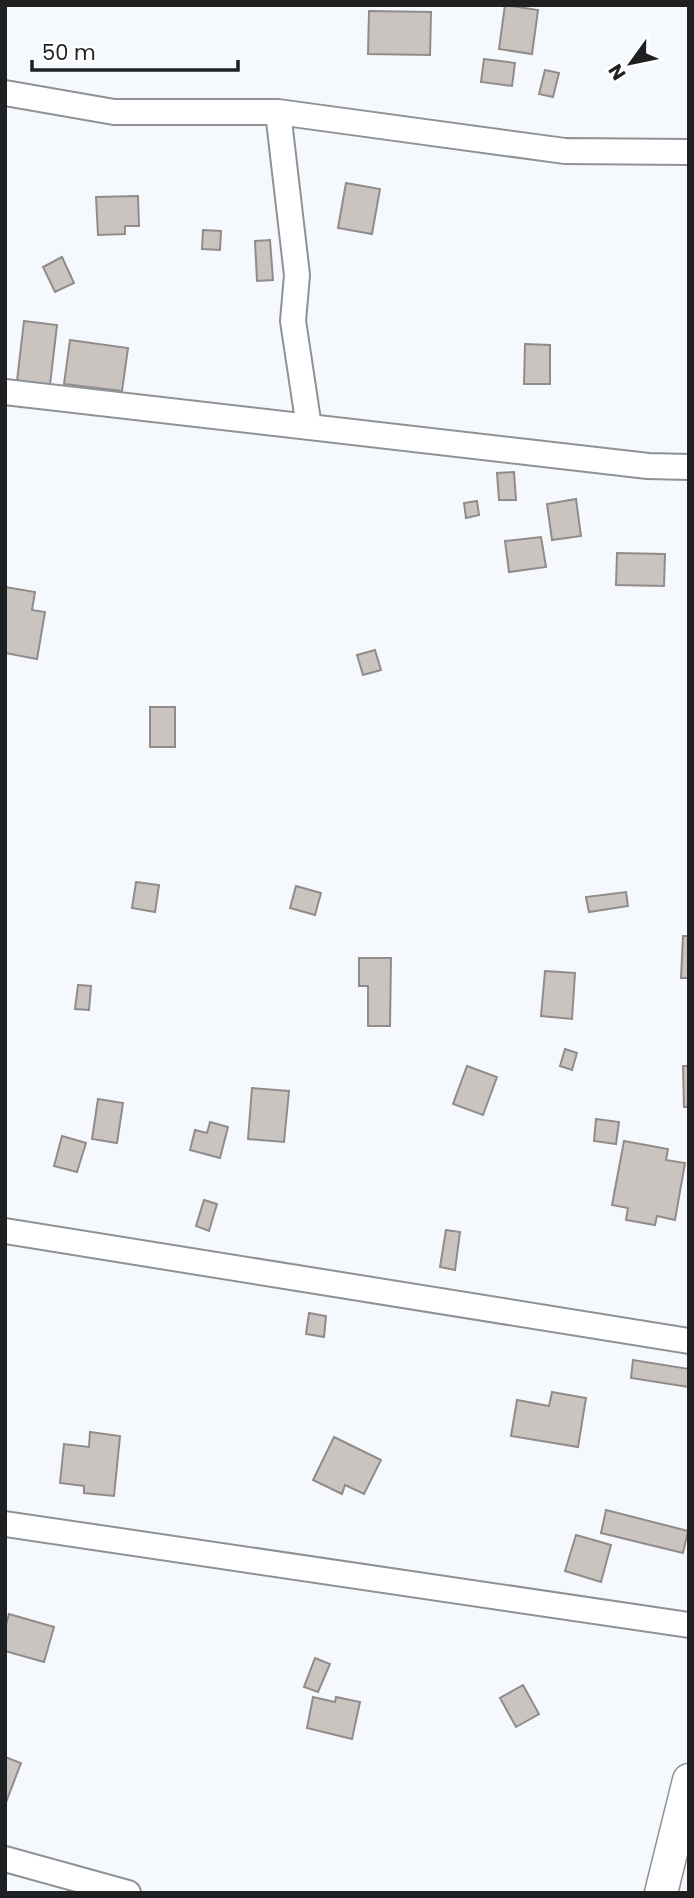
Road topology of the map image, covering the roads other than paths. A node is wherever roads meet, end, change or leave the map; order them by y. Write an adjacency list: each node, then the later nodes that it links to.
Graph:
1 (5, 93): 2 (street)
2 (278, 112): 3 (street); 5 (street)
3 (689, 152)
4 (5, 391): 5 (street)
5 (309, 427): 6 (street)
6 (689, 467)
7 (5, 1231): 8 (street)
8 (689, 1340)
9 (5, 1524): 10 (street)
10 (689, 1625)
11 (687, 1795): 14 (street)
12 (5, 1859): 13 (street)
13 (128, 1893)
14 (661, 1893)

